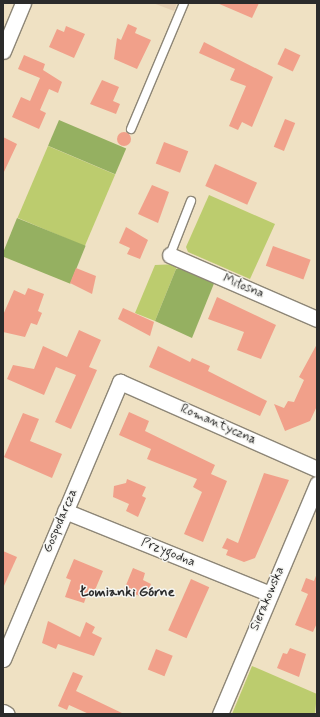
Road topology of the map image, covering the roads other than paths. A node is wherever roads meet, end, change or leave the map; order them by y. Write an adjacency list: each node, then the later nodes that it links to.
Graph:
1 (23, 3): 3 (street)
2 (184, 3): 4 (lane)
3 (3, 50)
4 (131, 129)
5 (191, 201): 6 (lane)
6 (170, 255): 7 (street, Miłosna)
7 (317, 319)
8 (120, 382): 9 (street, Romantyczna); 11 (street, Gospodarcza)
9 (317, 469)
10 (317, 484): 12 (street, Sierakowska)
11 (65, 511): 12 (street, Przygodna); 13 (street, Gospodarcza)
12 (270, 594): 16 (street, Sierakowska)
13 (3, 659)
14 (3, 712): 15 (street)
15 (7, 714)
16 (220, 714)

